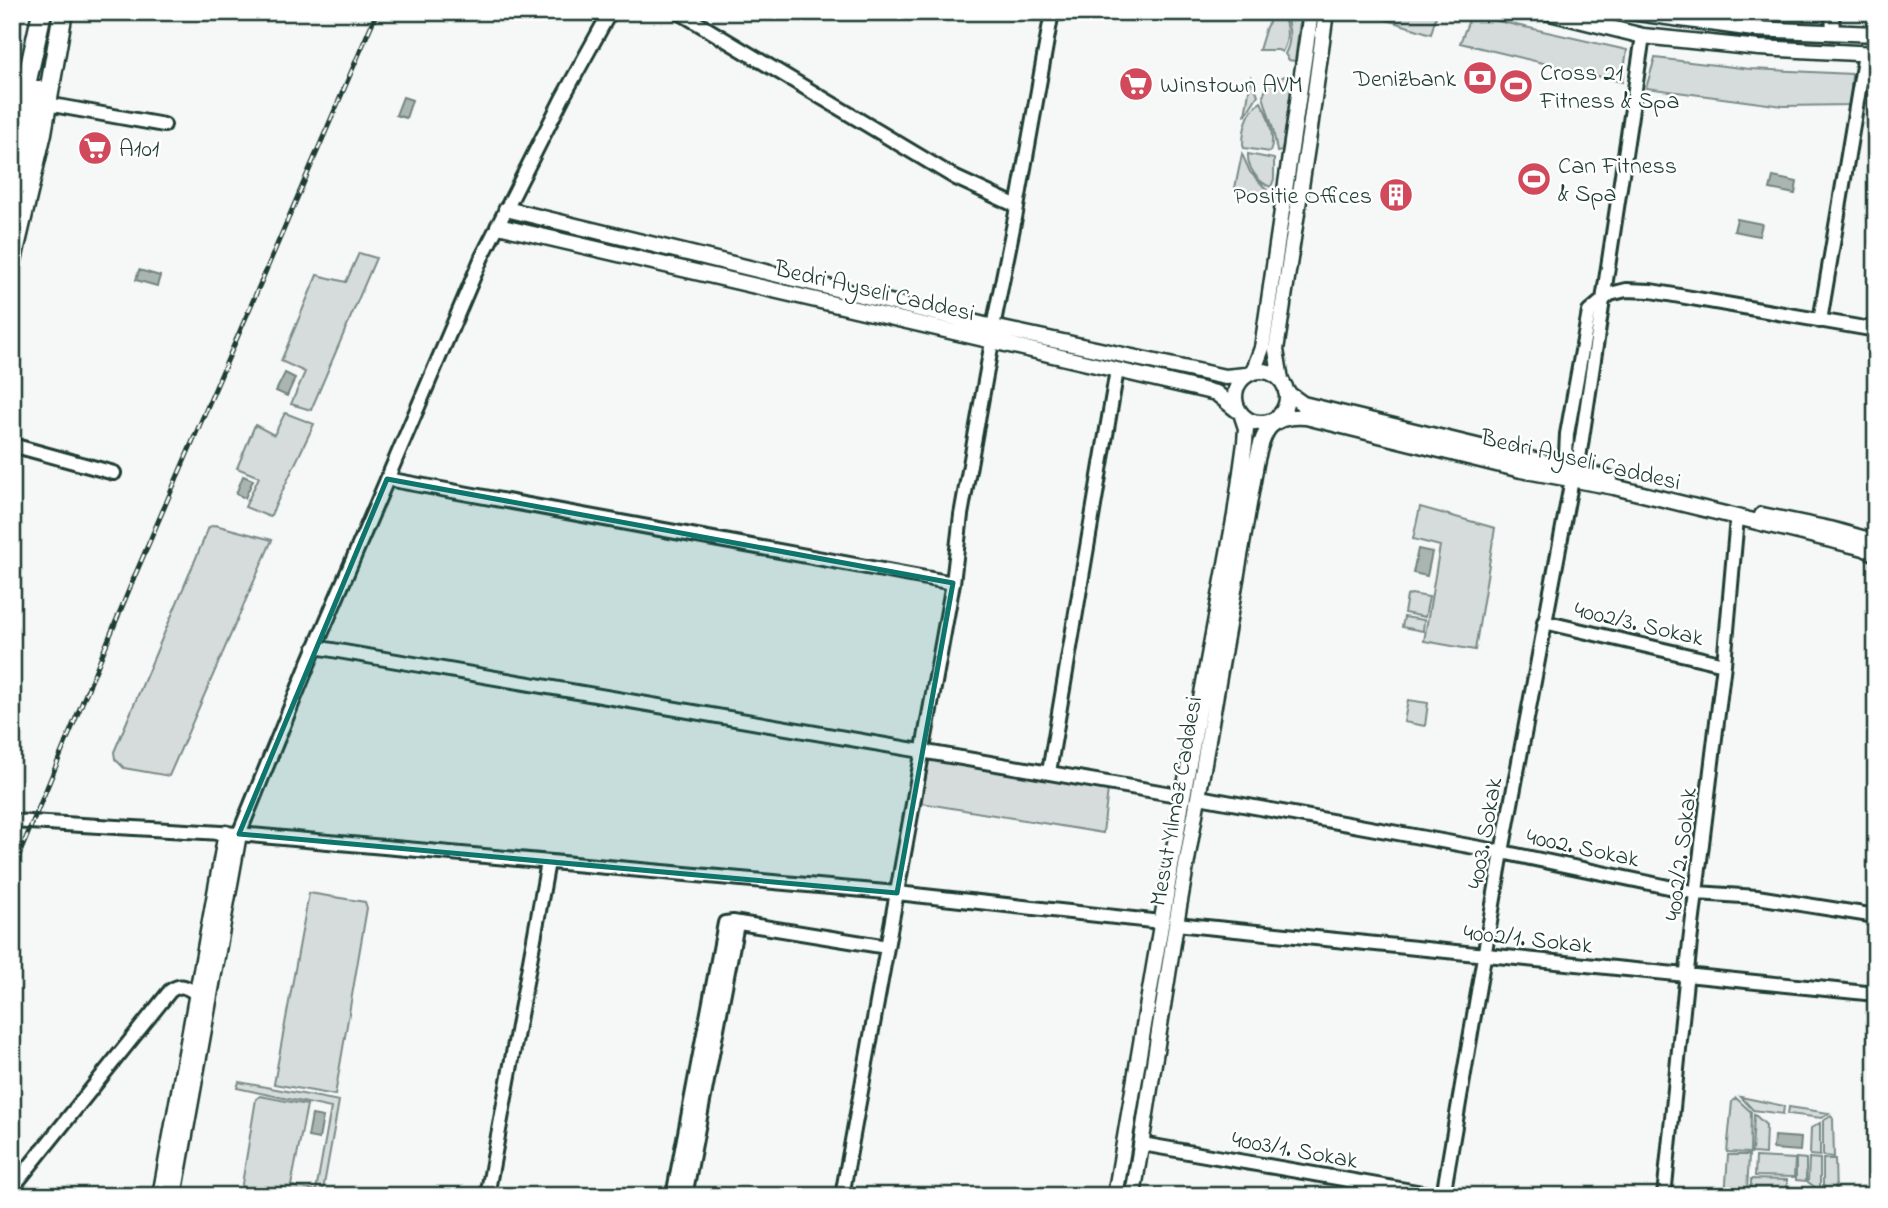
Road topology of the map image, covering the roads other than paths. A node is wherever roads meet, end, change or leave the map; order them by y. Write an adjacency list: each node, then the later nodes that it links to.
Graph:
1 (42, 12): 18 (highway)
2 (56, 12): 19 (highway)
3 (62, 12): 16 (highway)
4 (610, 12): 21 (street)
5 (679, 12): 20 (street)
6 (1052, 12): 20 (street)
7 (1311, 12): 29 (main road)
8 (1326, 12): 30 (main road)
9 (1546, 12): 14 (main road)
10 (1630, 12): 12 (main road)
11 (1832, 12): 12 (street)
12 (1833, 33): 13 (main road)
13 (1876, 34)
14 (1643, 36): 15 (main road); 24 (street, 4003. Sokak)
15 (1870, 54): 25 (street)
16 (47, 104): 17 (street); 23 (highway)
17 (164, 125)
18 (12, 149)
19 (12, 206)
20 (1017, 206): 27 (street)
21 (506, 209): 22 (street); 27 (main road, Bedri Ayseli Caddesi)
22 (498, 226): 27 (main road, Bedri Ayseli Caddesi); 36 (street)
23 (12, 260)
24 (1601, 301): 25 (street); 35 (street, 4003. Sokak)
25 (1821, 321): 26 (street)
26 (1876, 330)
27 (992, 334): 28 (main road, Bedri Ayseli Caddesi); 29 (main road, Bedri Ayseli Caddesi); 40 (street)
28 (1117, 370): 31 (main road, Bedri Ayseli Caddesi); 45 (street)
29 (1250, 373): 30 (main road); 31 (main road)
30 (1284, 386): 32 (main road); 35 (main road, Bedri Ayseli Caddesi)
31 (1240, 413): 32 (main road); 46 (main road, Mesut Yılmaz Caddesi)
32 (1276, 420): 35 (main road, Bedri Ayseli Caddesi); 47 (main road, Mesut Yılmaz Caddesi)
33 (12, 445): 34 (street)
34 (114, 472)
35 (1571, 475): 37 (main road, Bedri Ayseli Caddesi); 38 (main road, Bedri Ayseli Caddesi); 41 (street, 4003. Sokak)
36 (387, 479): 40 (street); 42 (street)
37 (1737, 517): 39 (main road, Bedri Ayseli Caddesi); 43 (street, 4002/2. Sokak)
38 (1876, 542)
39 (1876, 554)
40 (953, 583): 44 (street)
41 (1545, 622): 43 (street, 4002/3. Sokak); 50 (street, 4003. Sokak)
42 (315, 647): 44 (street); 49 (street)
43 (1724, 664): 53 (street, 4002/2. Sokak)
44 (922, 750): 45 (street); 52 (street)
45 (1049, 772): 46 (street)
46 (1183, 796): 56 (main road, Mesut Yılmaz Caddesi)
47 (1199, 797): 50 (street, 4002. Sokak); 56 (main road, Mesut Yılmaz Caddesi)
48 (12, 821): 49 (street, 4002/1. Sokak)
49 (232, 834): 51 (street, 4002/1. Sokak); 60 (main road); 65 (main road)
50 (1502, 852): 53 (street, 4002. Sokak); 58 (street, 4003. Sokak)
51 (548, 862): 52 (street, 4002/1. Sokak); 66 (street)
52 (897, 893): 56 (street, 4002/1. Sokak); 57 (street)
53 (1697, 893): 54 (street, 4002. Sokak); 59 (street, 4002/2. Sokak)
54 (1876, 916)
55 (733, 922): 57 (street); 67 (street); 68 (street)
56 (1169, 923): 58 (street, 4002/1. Sokak); 62 (main road, Mesut Yılmaz Caddesi); 70 (main road, Mesut Yılmaz Caddesi)
57 (887, 947): 69 (street)
58 (1485, 955): 59 (street, 4002/1. Sokak); 72 (street, 4003. Sokak)
59 (1687, 976): 61 (street, 4002/1. Sokak); 73 (street, 4002/2. Sokak)
60 (197, 994): 63 (street); 64 (main road)
61 (1876, 994)
62 (1142, 1144): 71 (main road, Mesut Yılmaz Caddesi); 72 (street, 4003/1. Sokak)
63 (12, 1188)
64 (160, 1196)
65 (174, 1196)
66 (487, 1196)
67 (673, 1196)
68 (685, 1196)
69 (842, 1196)
70 (1115, 1196)
71 (1133, 1196)
72 (1442, 1196)
73 (1664, 1196)

